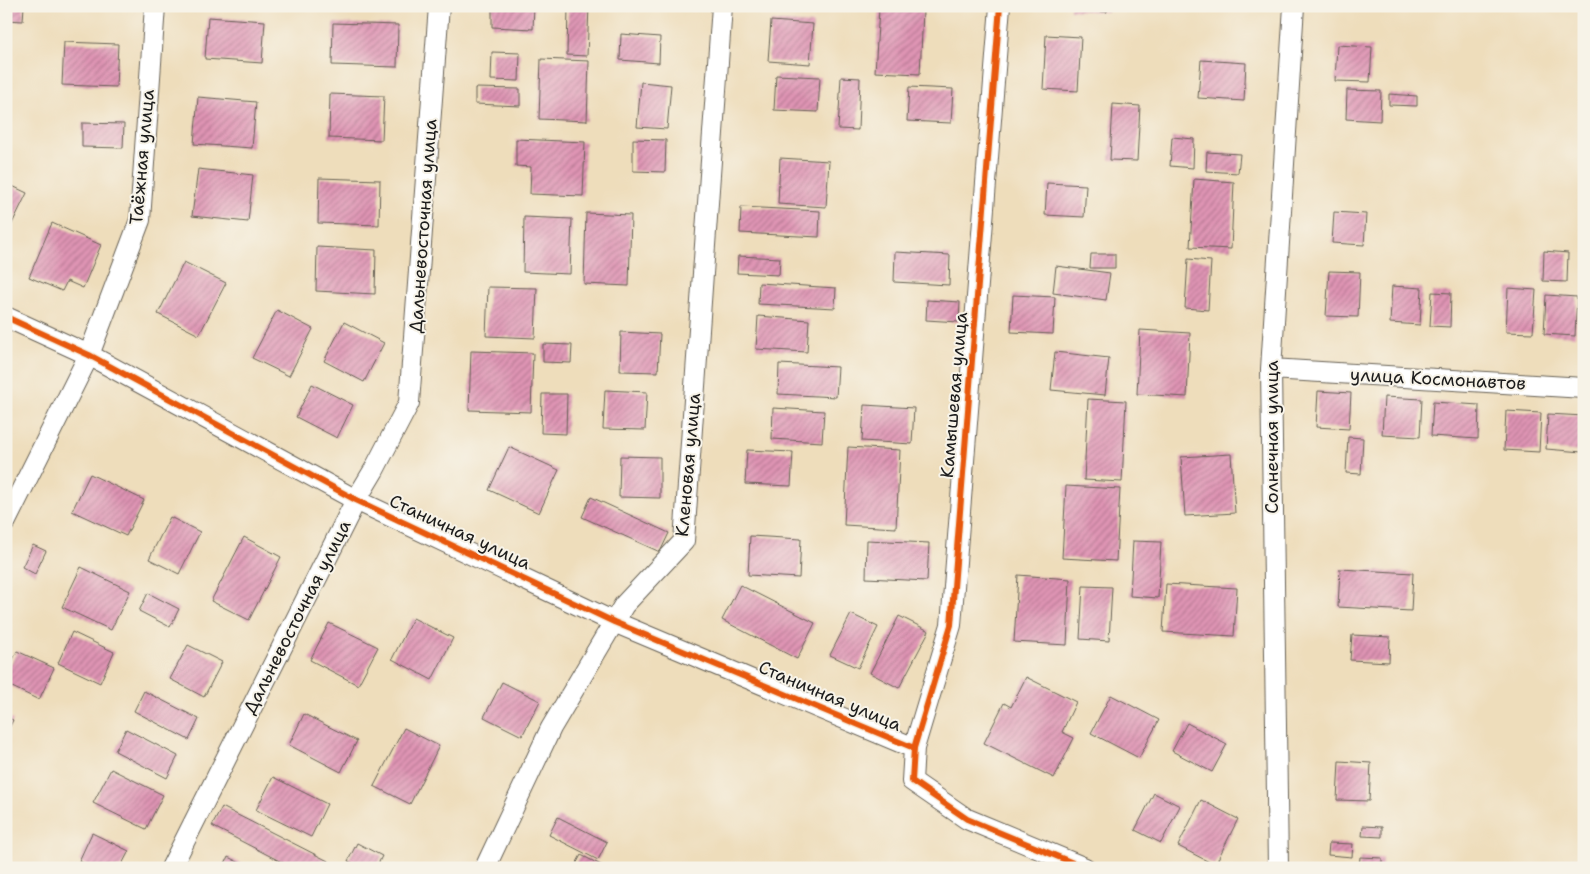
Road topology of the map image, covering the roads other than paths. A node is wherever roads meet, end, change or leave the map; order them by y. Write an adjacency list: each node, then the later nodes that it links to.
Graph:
1 (155, 6): 7 (street, Таёжная улица)
2 (440, 6): 10 (street, Дальневосточная улица)
3 (722, 6): 12 (street, Кленовая улица)
4 (1000, 6): 13 (street, Камышевая улица)
5 (1294, 6): 8 (street, Солнечная улица)
6 (6, 318): 7 (street, Станичная улица)
7 (88, 355): 10 (street, Станичная улица); 11 (street, Таёжная улица)
8 (1270, 369): 9 (street, улица Космонавтов); 17 (street, Солнечная улица)
9 (1584, 388)
10 (356, 500): 12 (street, Станичная улица); 14 (street, Дальневосточная улица)
11 (6, 521)
12 (614, 622): 13 (street, Станичная улица); 15 (street, Кленовая улица)
13 (914, 748): 16 (street, Камышевая улица)
14 (171, 868)
15 (485, 868)
16 (1085, 868)
17 (1278, 868)

